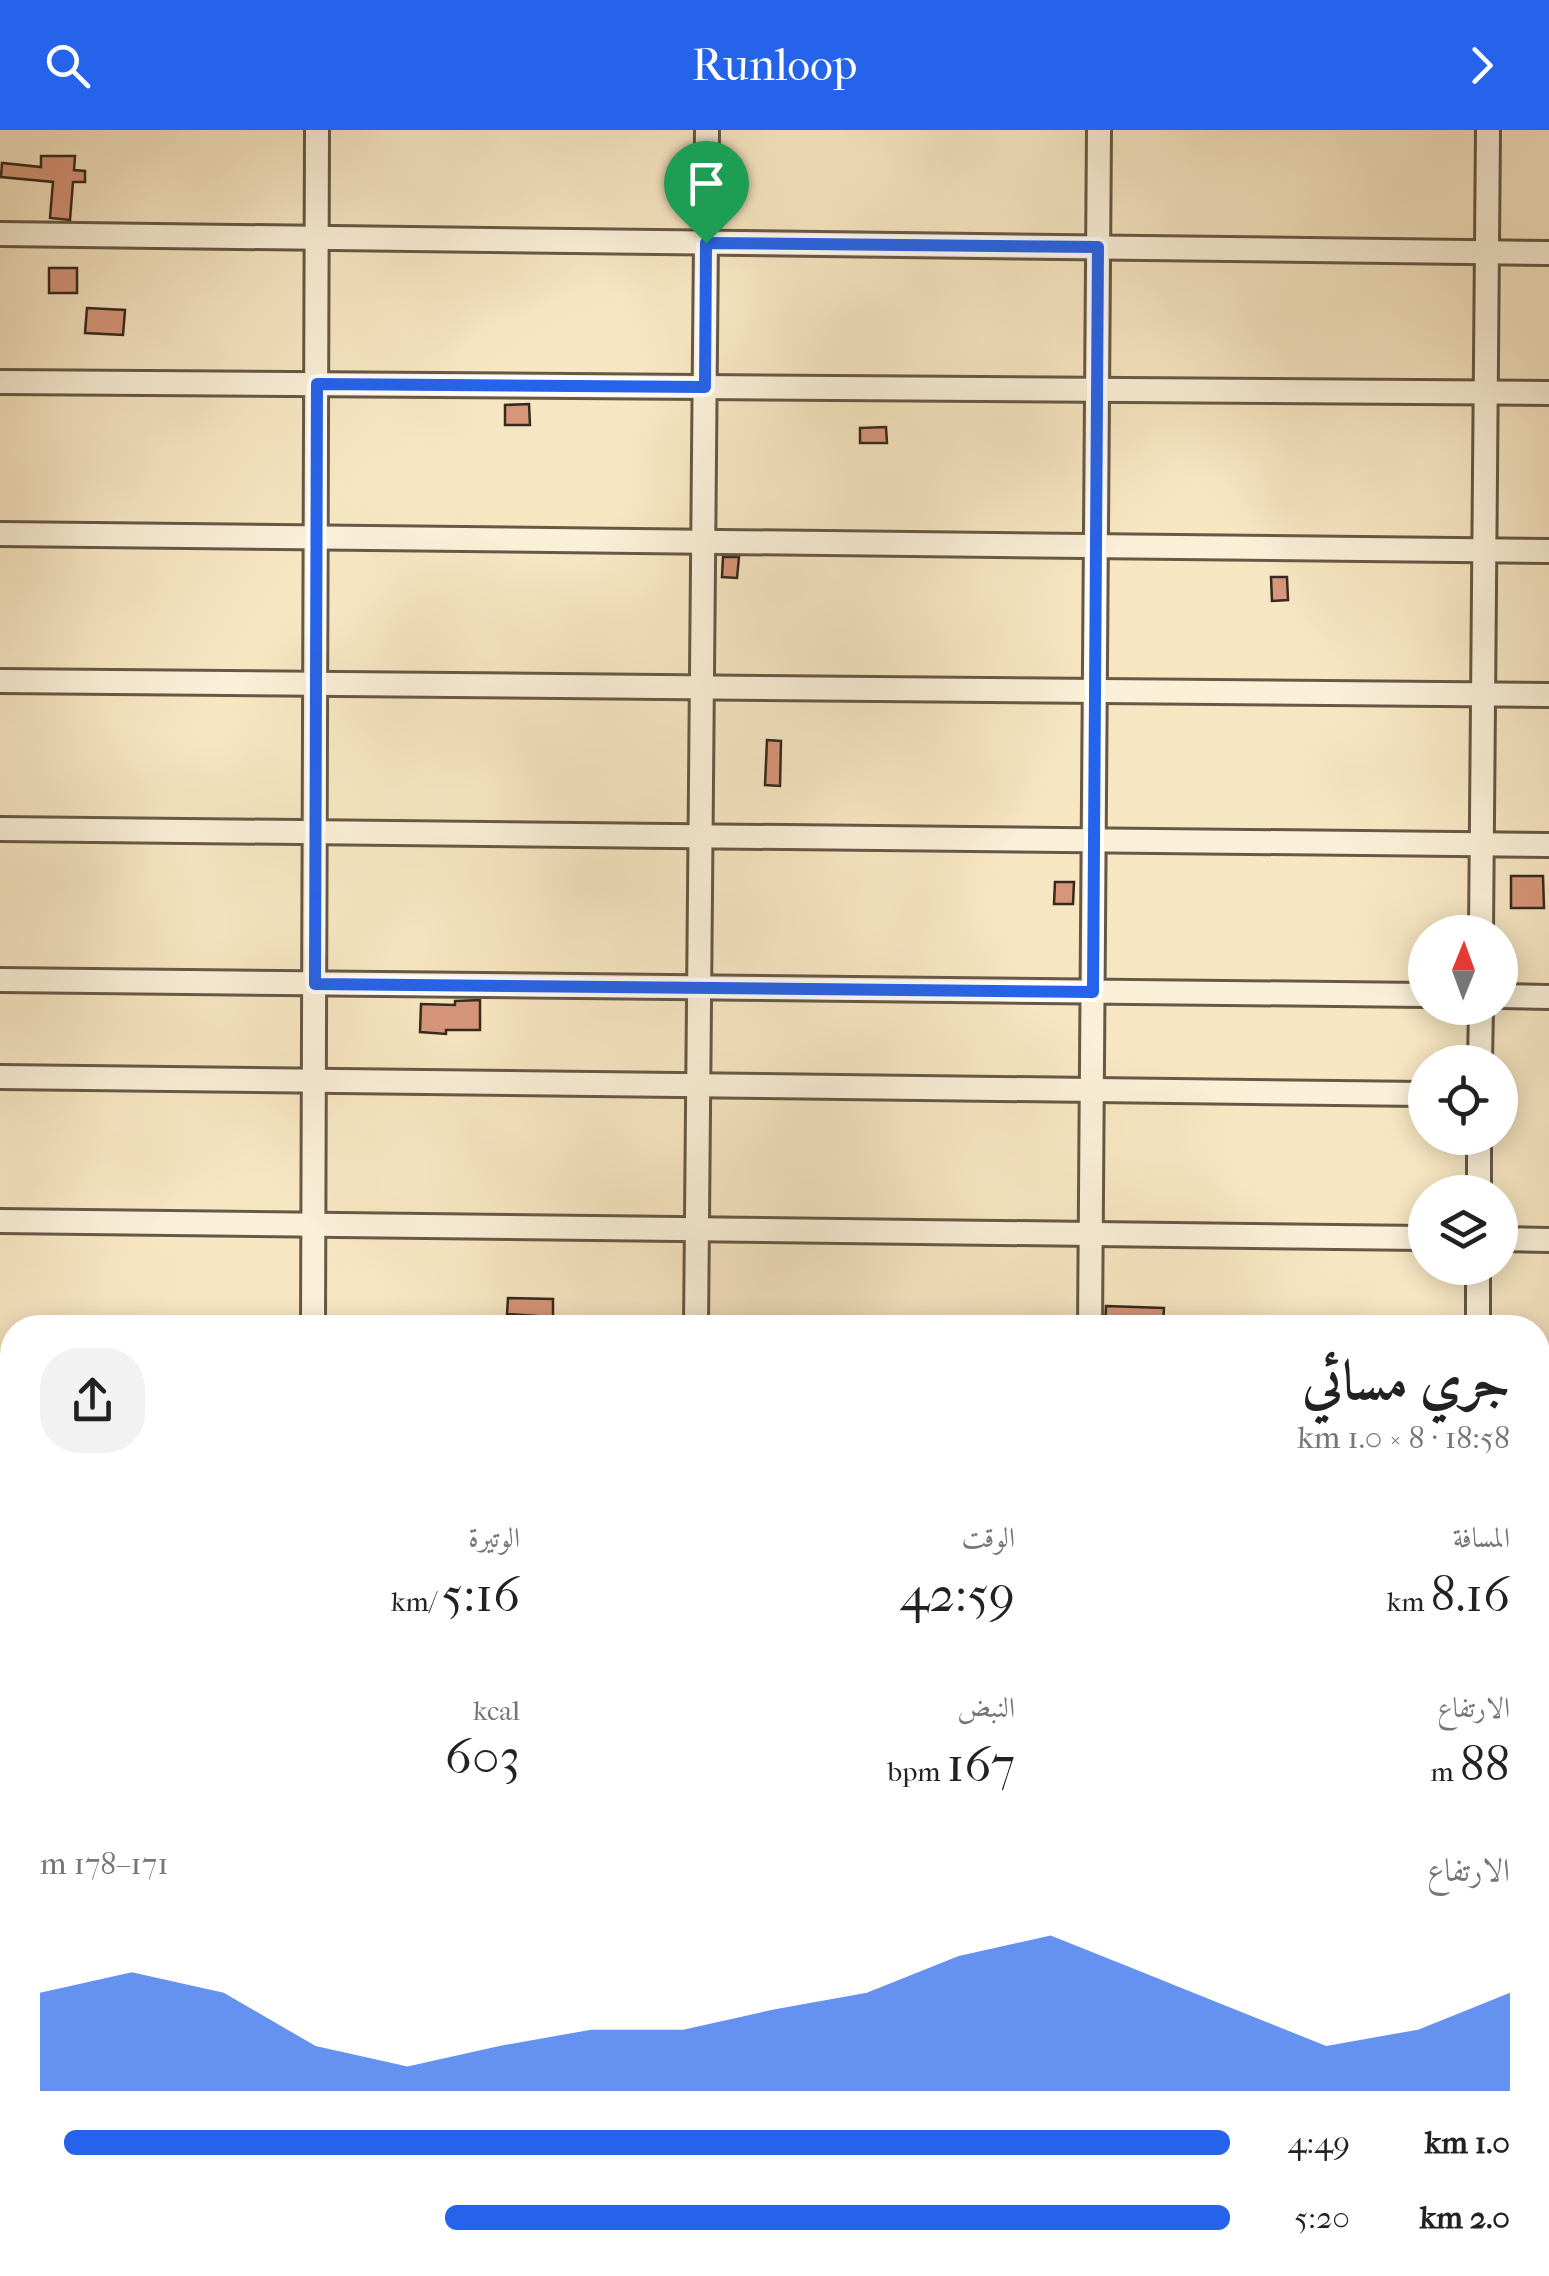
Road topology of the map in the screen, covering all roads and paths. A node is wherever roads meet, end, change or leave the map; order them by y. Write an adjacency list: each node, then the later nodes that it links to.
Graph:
1 (317, 130): 6 (street)
2 (707, 130): 7 (street)
3 (1098, 130): 8 (street)
4 (1488, 130): 9 (street)
5 (0, 234): 6 (street)
6 (317, 238): 7 (street); 12 (street)
7 (706, 243): 8 (street); 13 (street)
8 (1098, 247): 9 (street); 14 (street)
9 (1487, 252): 10 (street); 15 (street)
10 (1549, 253)
11 (0, 382): 12 (street)
12 (317, 384): 13 (street); 18 (street)
13 (705, 387): 14 (street); 19 (street)
14 (1097, 390): 15 (street); 20 (street)
15 (1486, 392): 16 (street); 21 (street)
16 (1549, 393)
17 (0, 534): 18 (street)
18 (316, 537): 19 (street); 24 (street)
19 (704, 542): 20 (street); 25 (street)
20 (1096, 546): 21 (street); 26 (street)
21 (1484, 550): 22 (street); 27 (street)
22 (1549, 551)
23 (0, 680): 24 (street)
24 (315, 684): 25 (street); 30 (street)
25 (702, 687): 26 (street); 31 (street)
26 (1095, 691): 27 (street); 32 (street)
27 (1483, 694): 28 (street); 33 (street)
28 (1549, 695)
29 (0, 829): 30 (street)
30 (315, 832): 31 (street); 37 (street)
31 (701, 836): 32 (street); 38 (street)
32 (1094, 840): 33 (street); 39 (street)
33 (1482, 844): 34 (street); 35 (street)
34 (1549, 845)
35 (1481, 915)
36 (0, 980): 37 (street)
37 (315, 984): 38 (street); 44 (street)
38 (700, 988): 39 (street); 45 (street)
39 (1093, 992): 40 (street); 46 (street)
40 (1408, 996)
41 (1518, 996): 42 (street)
42 (1549, 997)
43 (0, 1077): 44 (street)
44 (314, 1081): 45 (street); 49 (street)
45 (698, 1085): 46 (street); 50 (street)
46 (1092, 1090): 47 (street); 51 (street)
47 (1408, 1094)
48 (0, 1222): 49 (street)
49 (314, 1225): 50 (street); 56 (street)
50 (697, 1230): 51 (street); 57 (street)
51 (1091, 1234): 52 (street); 58 (street)
52 (1408, 1238)
53 (1518, 1239): 54 (street)
54 (1549, 1240)
55 (1478, 1285): 59 (street)
56 (313, 1315)
57 (696, 1315)
58 (1090, 1315)
59 (1478, 1315)

